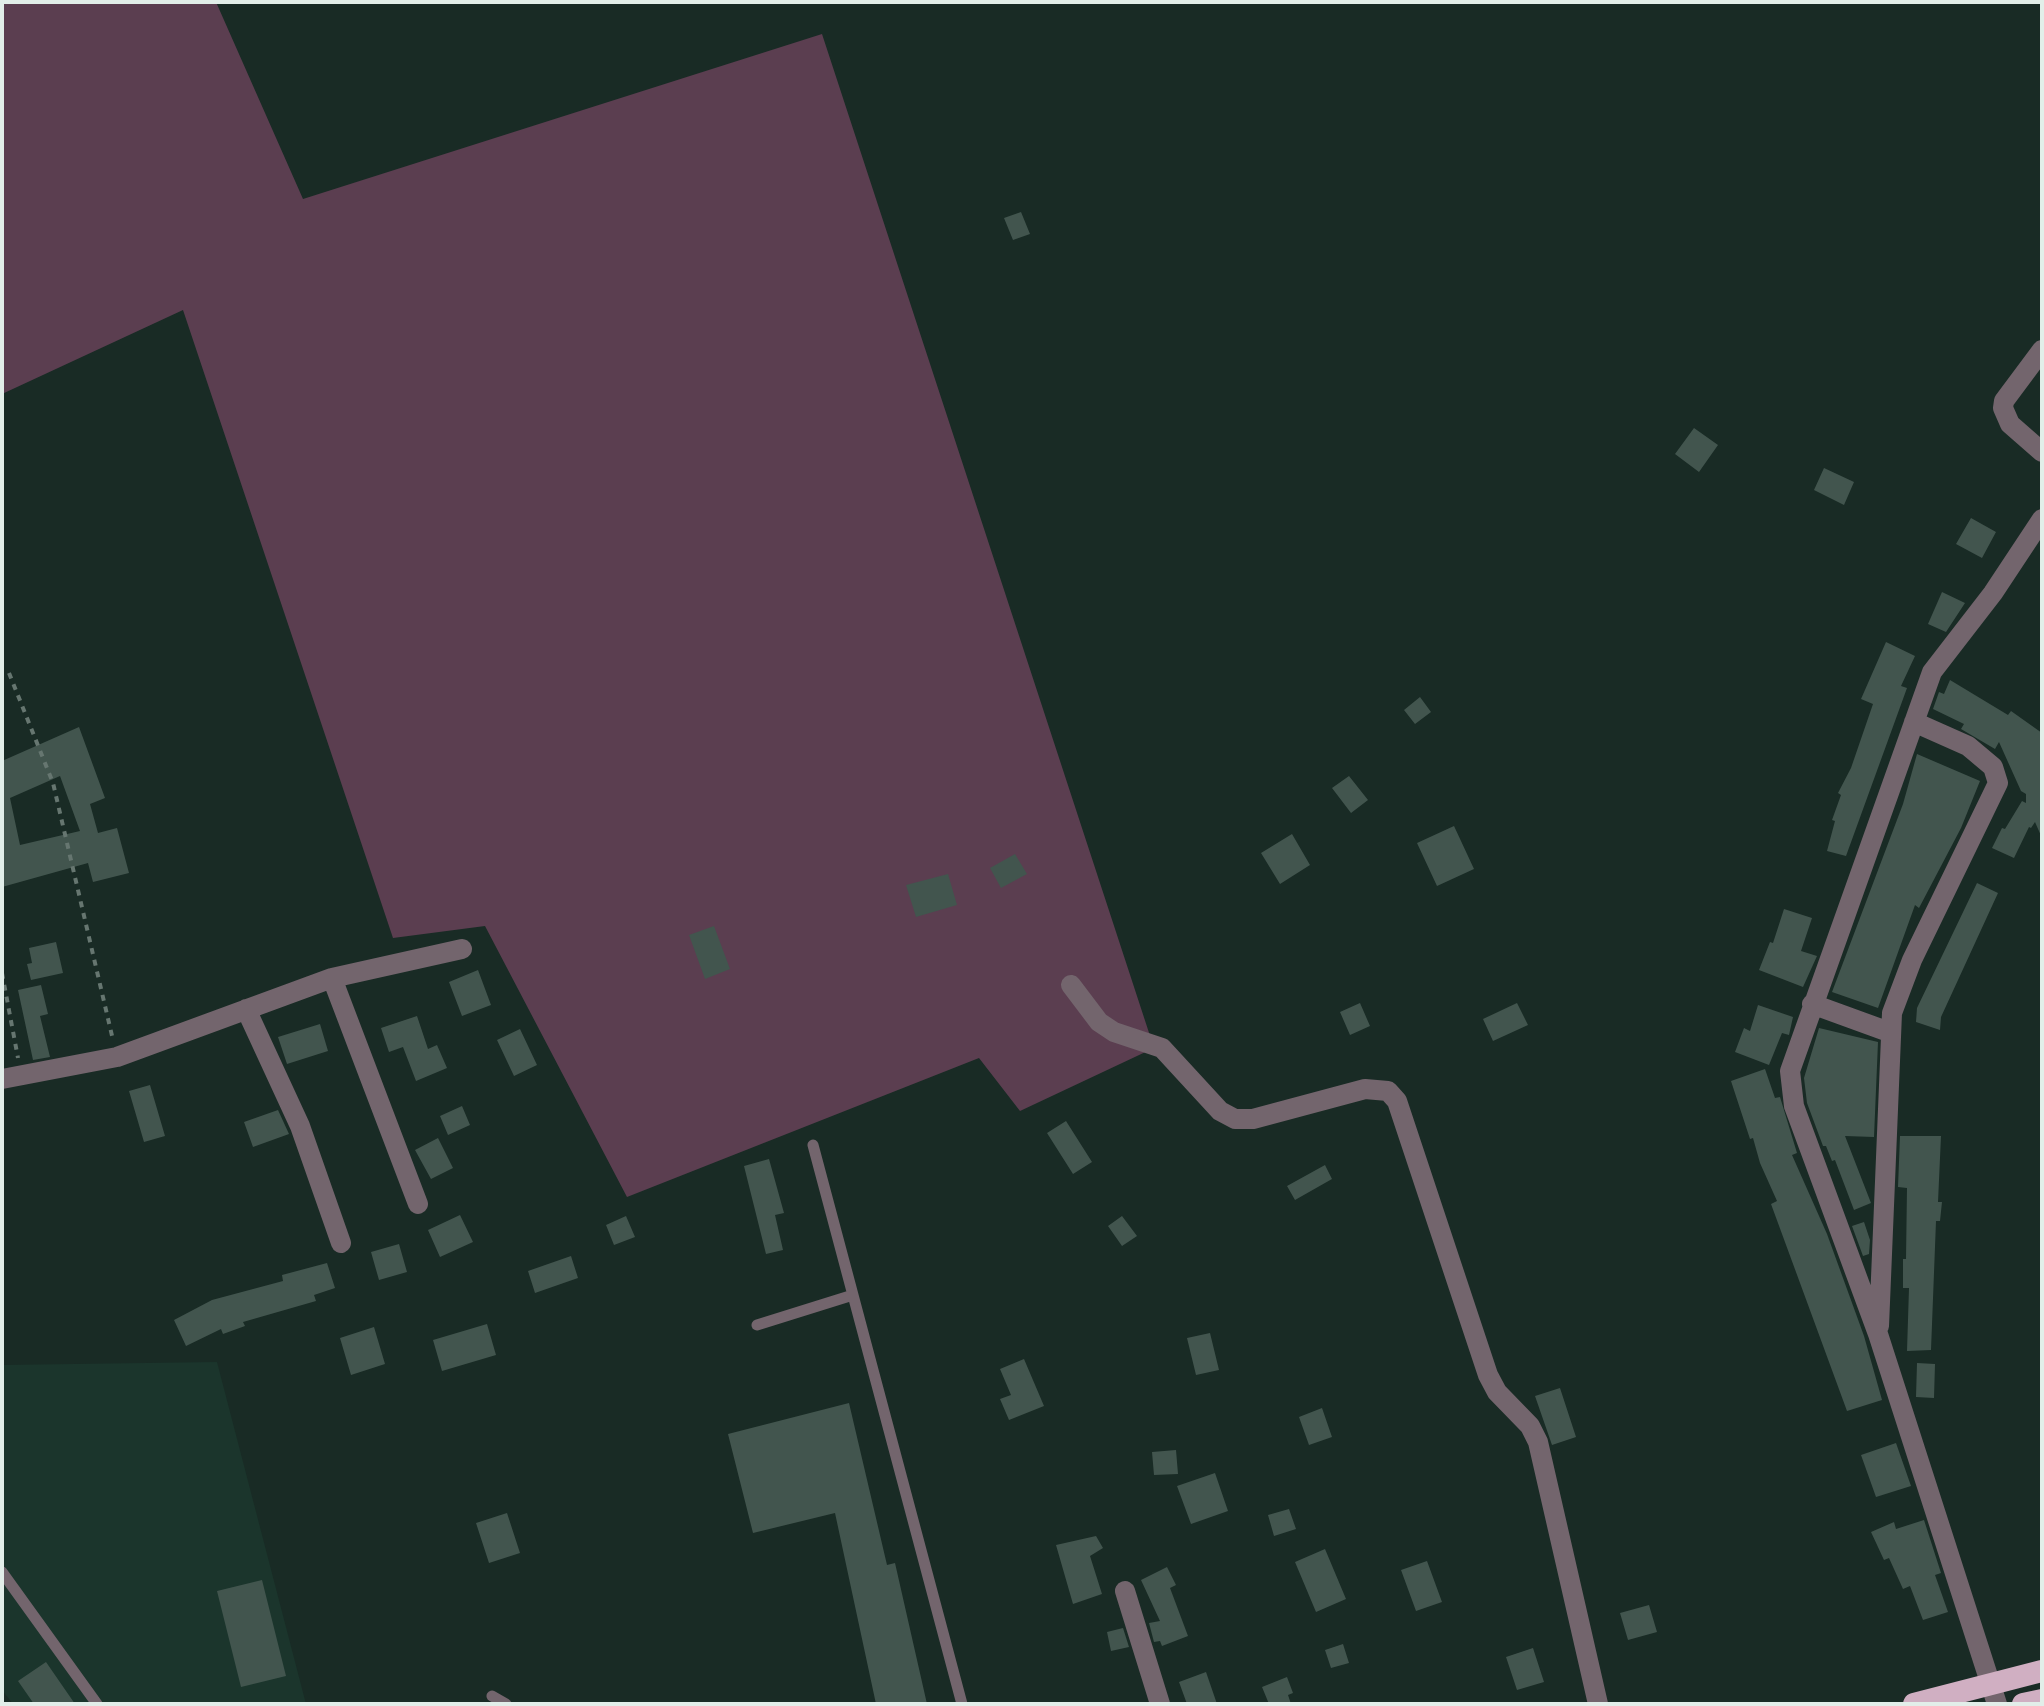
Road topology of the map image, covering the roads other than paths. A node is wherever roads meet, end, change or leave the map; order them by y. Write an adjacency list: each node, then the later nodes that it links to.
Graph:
1 (2042, 350): 2 (street)
2 (2042, 452)
3 (2042, 519): 4 (street)
4 (1914, 722): 8 (street); 10 (street)
5 (462, 949): 6 (street)
6 (332, 978): 9 (street); 13 (street)
7 (1071, 985): 28 (street)
8 (1812, 1004): 10 (street); 17 (street)
9 (246, 1009): 11 (street); 14 (street)
10 (1889, 1032): 17 (street)
11 (12, 1078)
12 (813, 1145): 15 (lane)
13 (418, 1204)
14 (341, 1243)
15 (853, 1295): 16 (lane); 26 (lane)
16 (757, 1325)
17 (1878, 1334): 21 (street)
18 (2, 1572): 24 (lane)
19 (1125, 1591): 27 (street)
20 (2042, 1671): 21 (highway)
21 (1994, 1693): 29 (highway)
22 (492, 1696): 25 (lane)
23 (2042, 1700): 30 (highway)
24 (97, 1704)
25 (506, 1704)
26 (962, 1704)
27 (1160, 1704)
28 (1598, 1704)
29 (1914, 1704)
30 (2023, 1704)

